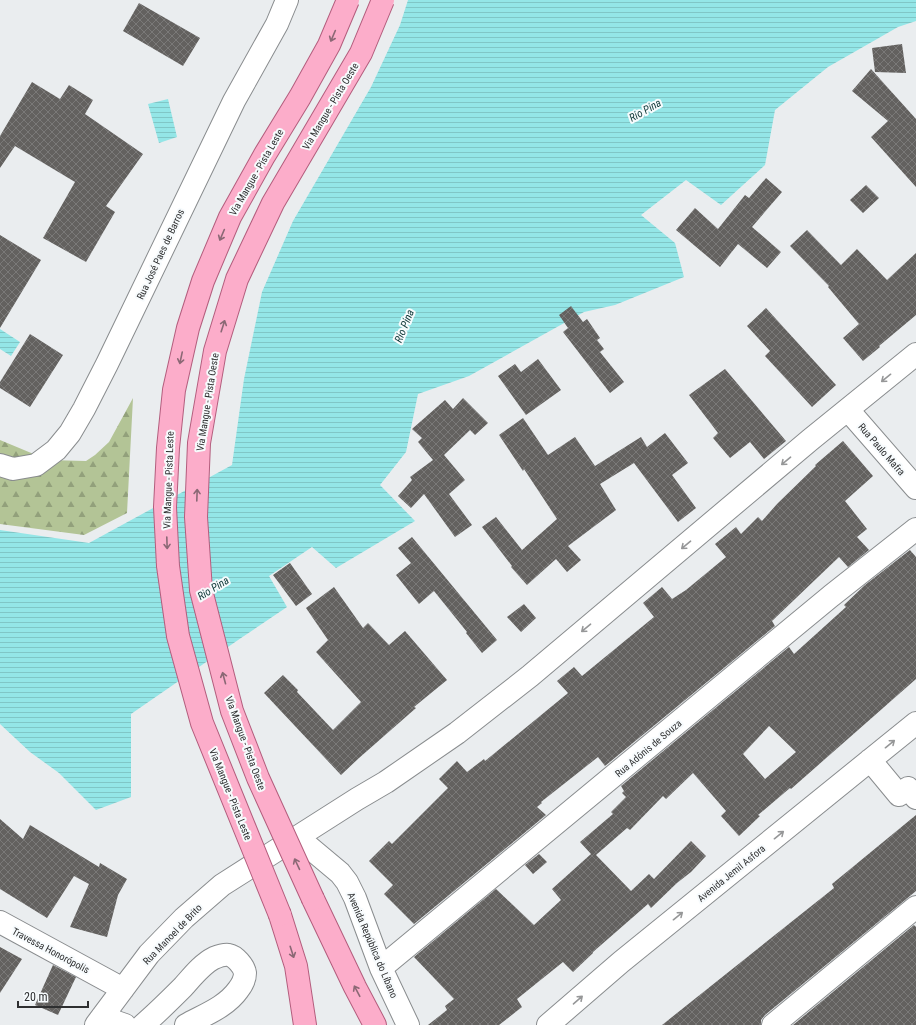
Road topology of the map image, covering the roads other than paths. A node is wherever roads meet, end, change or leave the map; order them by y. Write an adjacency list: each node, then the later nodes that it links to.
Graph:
1 (287, 0): 6 (street, Rua José Paes de Barros)
2 (348, 0): 21 (main road, Via Mangue - Pista Leste, one-way to 21, bridge)
3 (383, 0): 22 (main road, Via Mangue - Pista Oeste, one-way to 3, bridge)
4 (916, 354): 5 (street, Rua Manoel de Brito, one-way to 5)
5 (848, 410): 7 (street, Rua Paulo Mafra); 12 (street, Rua Manoel de Brito, one-way to 12)
6 (0, 466)
7 (916, 488)
8 (916, 529): 15 (street, Rua Adônis de Souza)
9 (916, 723): 10 (street, Avenida Jemil Asfora, one-way to 9)
10 (870, 760): 11 (street); 24 (street, Avenida Jemil Asfora, one-way to 10)
11 (916, 798)
12 (297, 838): 15 (street, Avenida República do Líbano); 16 (street, Rua Manoel de Brito)
13 (916, 907): 25 (street)
14 (0, 922): 16 (street, Travessa Honorópolis)
15 (381, 968): 23 (street, Avenida República do Líbano)
16 (123, 989): 17 (street, Rua Manoel de Brito)
17 (99, 1021): 18 (street)
18 (125, 1025)
19 (143, 1025): 20 (street)
20 (186, 1025)
21 (305, 1025)
22 (375, 1025)
23 (408, 1025)
24 (548, 1025)
25 (773, 1025)

